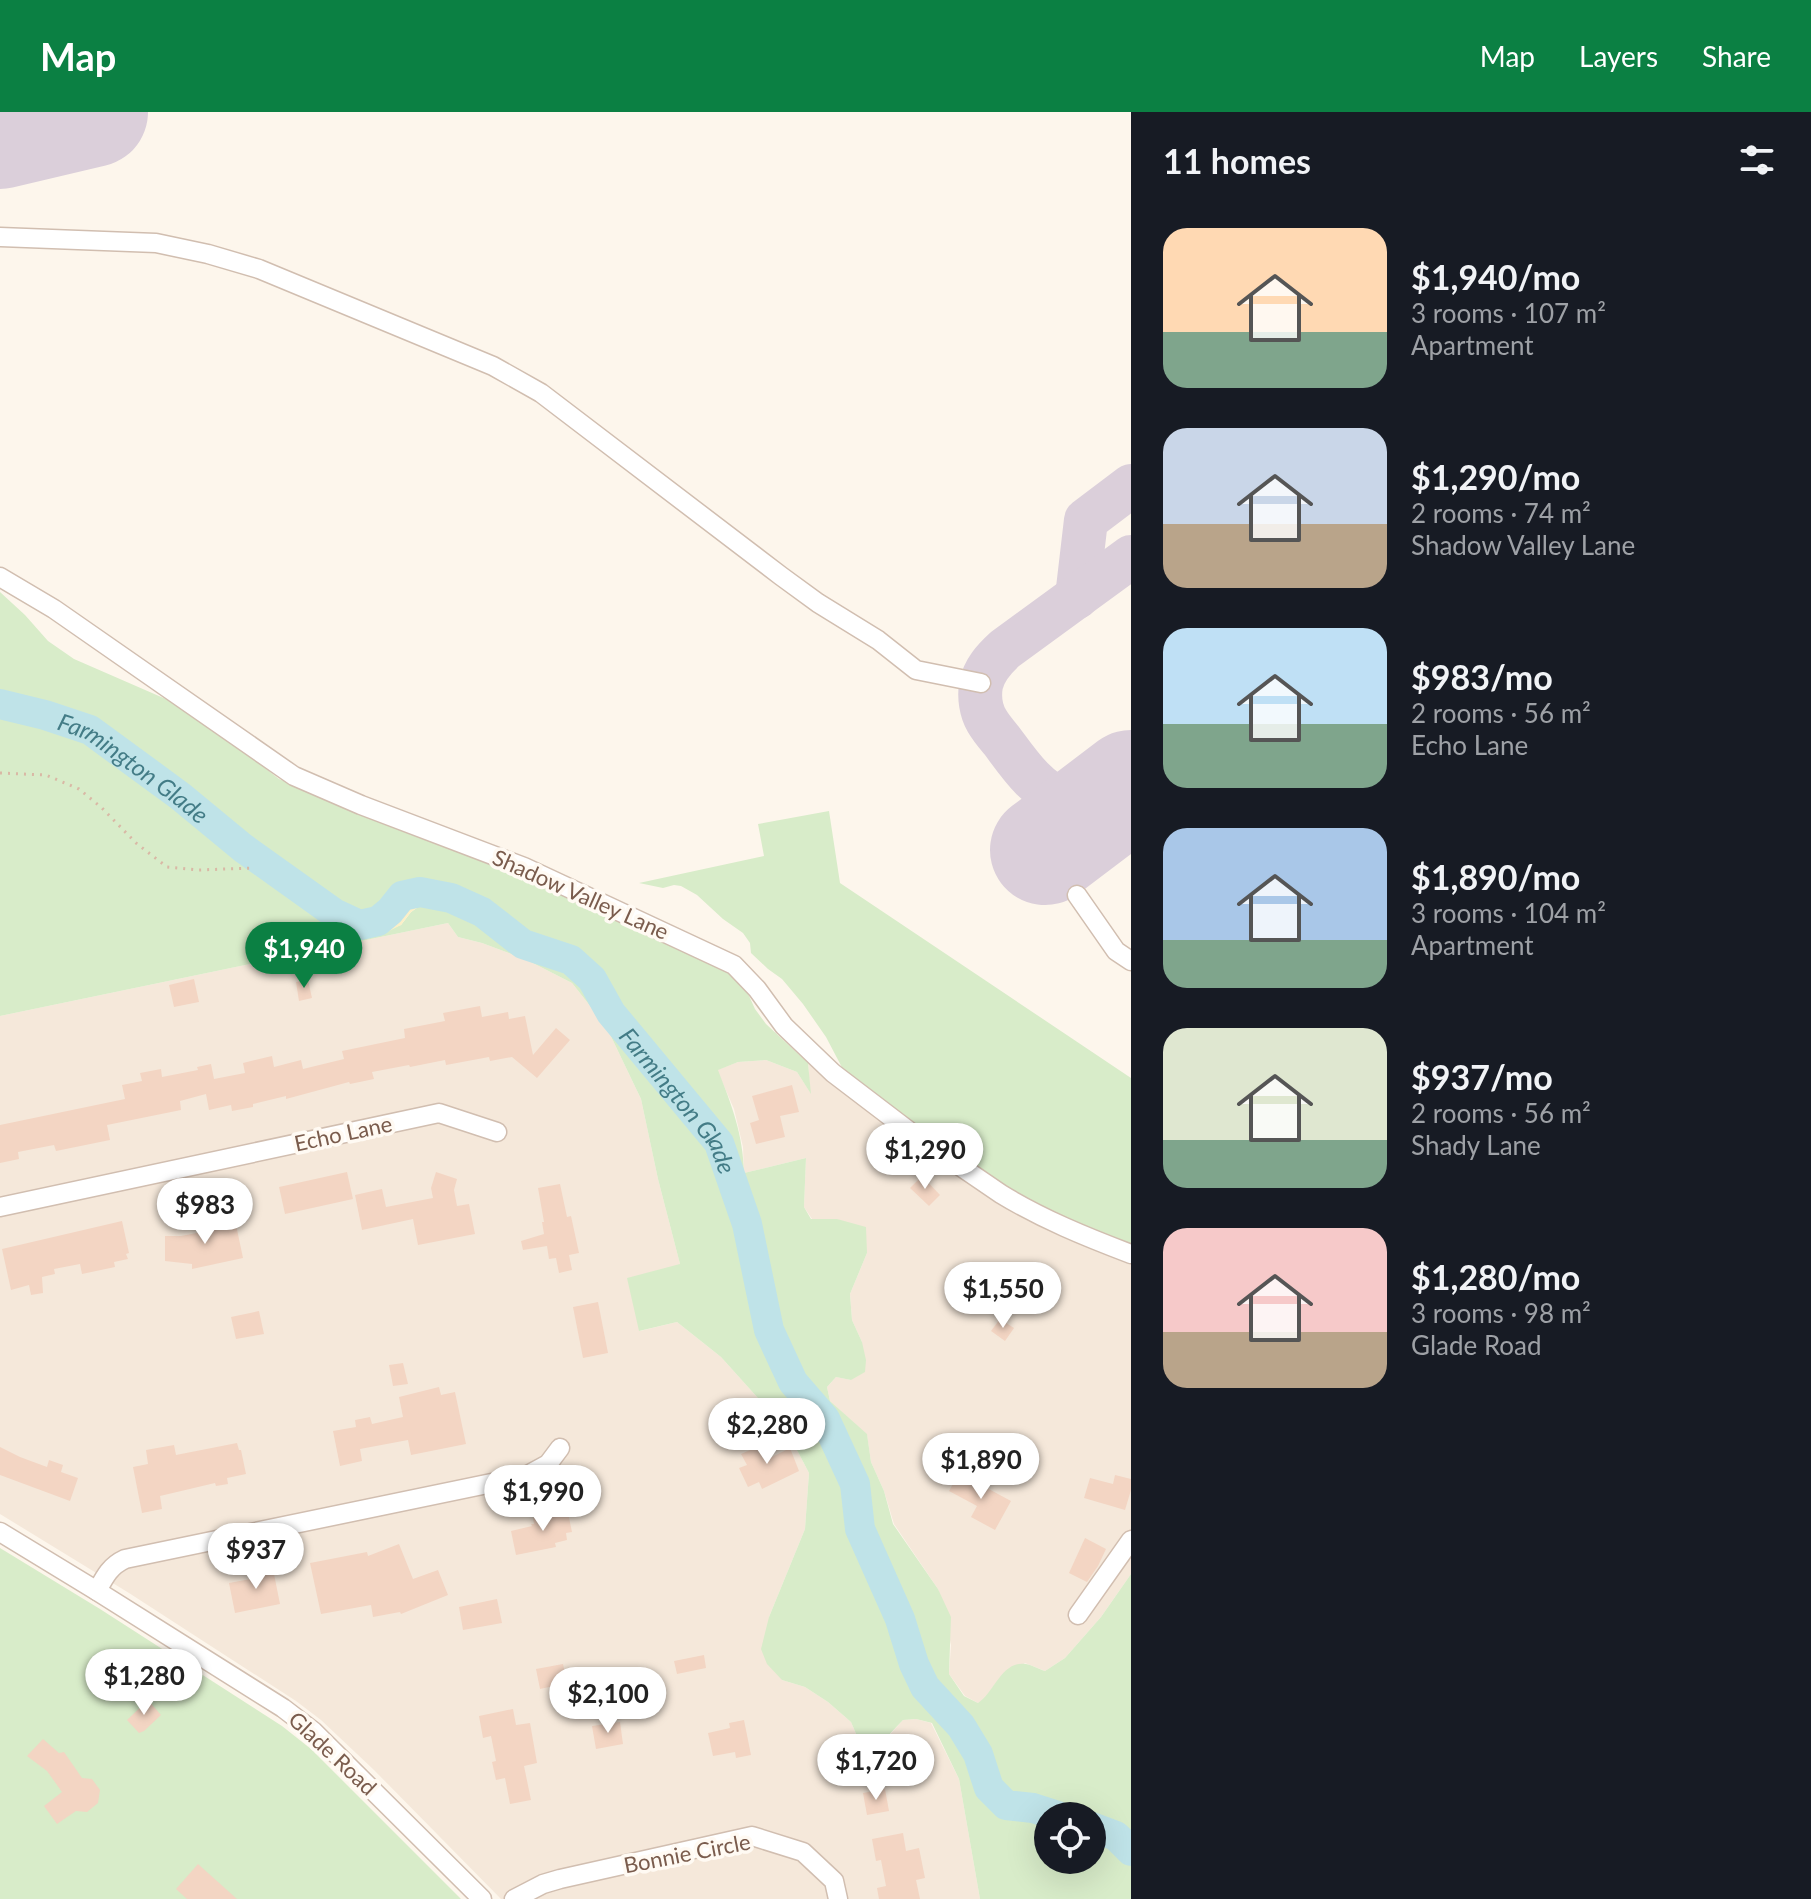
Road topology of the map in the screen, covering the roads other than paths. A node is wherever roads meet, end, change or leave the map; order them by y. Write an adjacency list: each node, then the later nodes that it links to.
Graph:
1 (0, 237): 3 (street)
2 (0, 577): 8 (street, Shadow Valley Lane)
3 (981, 683)
4 (1077, 895): 5 (street)
5 (1131, 961)
6 (497, 1132): 7 (street, Echo Lane)
7 (0, 1207)
8 (1131, 1254)
9 (560, 1448): 12 (street)
10 (0, 1532): 12 (street, Glade Road)
11 (1131, 1540): 13 (street)
12 (97, 1591): 14 (street, Glade Road)
13 (1078, 1615)
14 (482, 1899)
15 (514, 1899): 16 (street, Bonnie Circle)
16 (838, 1899)

